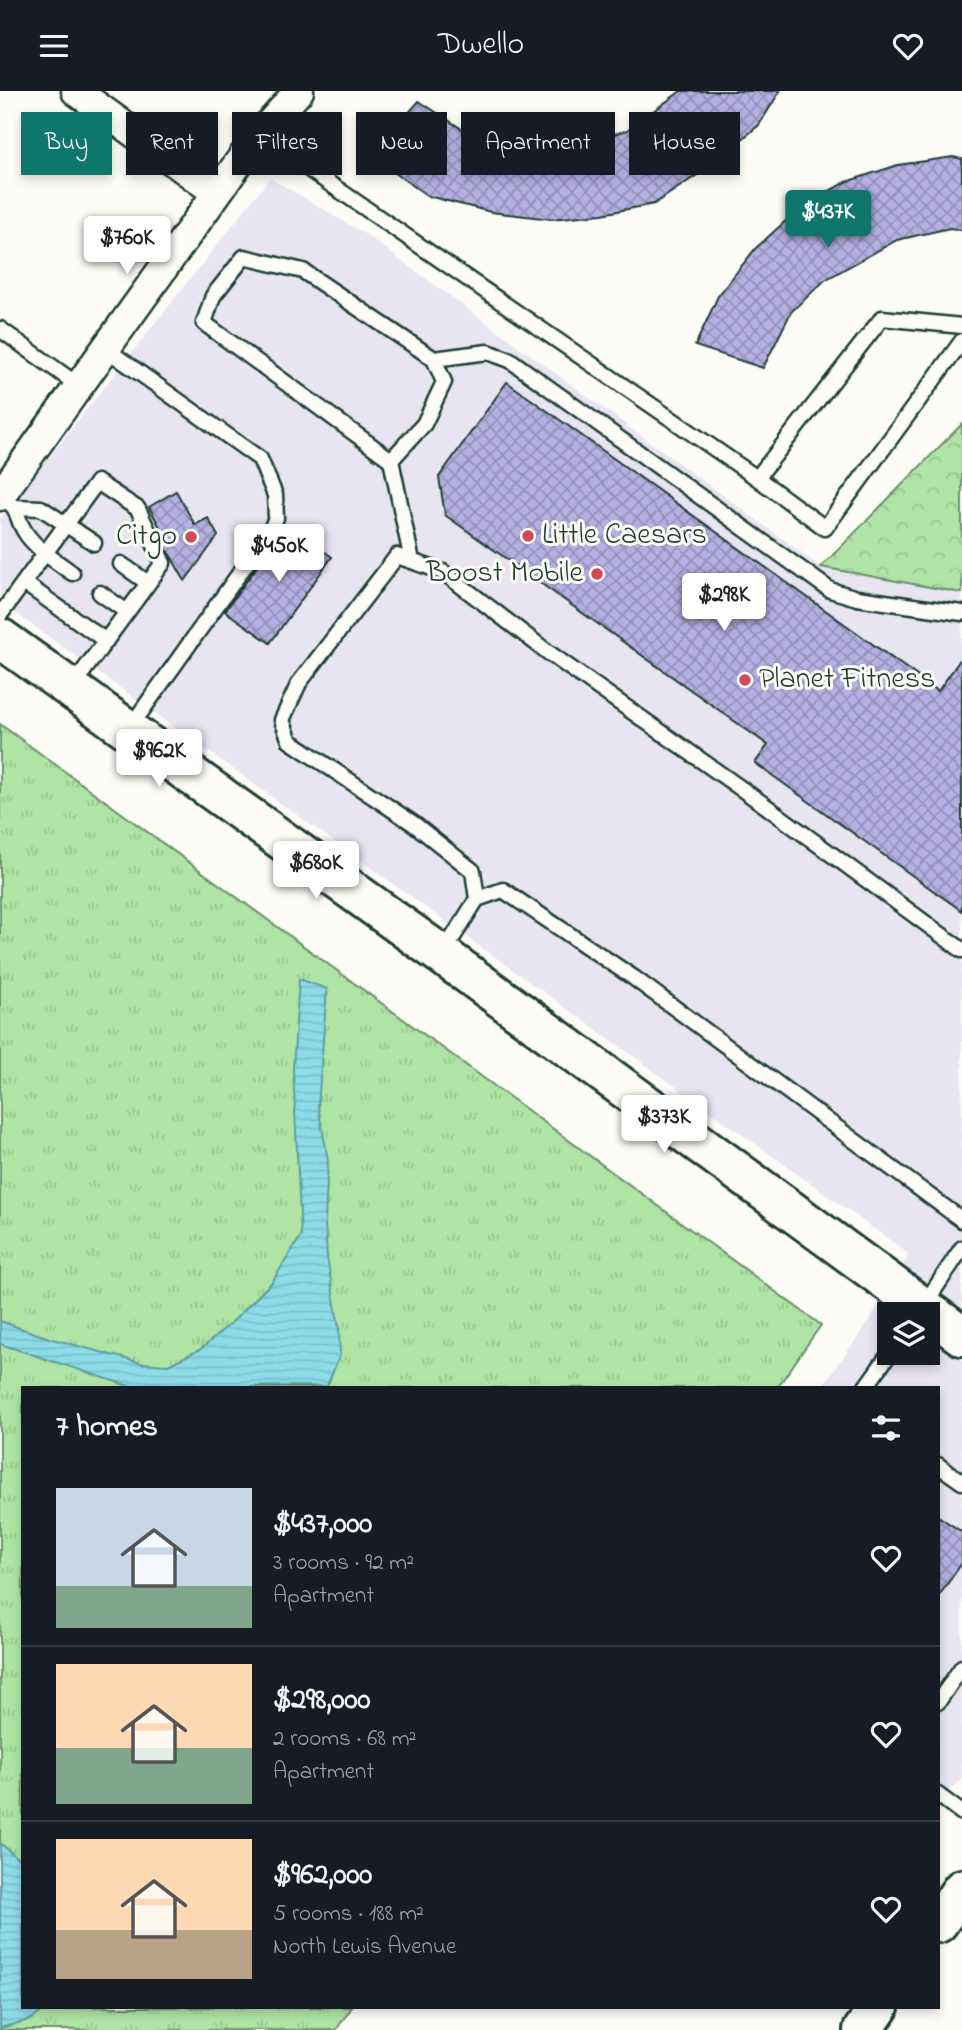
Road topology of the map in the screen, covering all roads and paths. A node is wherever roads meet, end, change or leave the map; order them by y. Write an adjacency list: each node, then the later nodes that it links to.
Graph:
1 (76, 91): 6 (street)
2 (299, 91): 3 (street)
3 (280, 112)
4 (232, 171): 6 (street)
5 (317, 175): 14 (lane)
6 (216, 193): 10 (street)
7 (962, 326): 14 (lane)
8 (0, 329): 12 (lane)
9 (962, 341): 14 (lane)
10 (106, 349): 12 (street); 31 (lane)
11 (434, 359): 13 (lane); 13 (lane); 26 (lane)
12 (79, 386): 15 (street)
13 (391, 460): 19 (lane)
14 (757, 478)
15 (5, 500): 16 (lane); 18 (lane)
16 (67, 524): 17 (lane); 18 (lane); 23 (lane)
17 (93, 543)
18 (46, 553): 21 (lane); 22 (lane)
19 (412, 561): 32 (lane); 33 (lane)
20 (121, 564): 23 (lane)
21 (72, 573)
22 (24, 583): 27 (lane); 29 (lane)
23 (148, 583): 25 (lane)
24 (100, 593): 25 (lane)
25 (127, 612): 29 (lane)
26 (962, 613)
27 (0, 615)
28 (0, 638): 30 (main road)
29 (106, 642): 30 (lane)
30 (71, 689): 31 (main road)
31 (128, 730): 34 (main road)
32 (477, 899): 34 (lane); 35 (lane)
33 (962, 950)
34 (442, 955): 37 (main road)
35 (962, 1220)
36 (962, 1248): 38 (lane)
37 (908, 1302)
38 (926, 1302)
39 (940, 1323): 40 (main road)
40 (962, 1336)
41 (881, 1365): 42 (lane)
42 (866, 1386)
43 (940, 1466): 44 (lane)
44 (962, 1482)
45 (962, 1667): 46 (lane)
46 (940, 1699)
47 (940, 1796): 48 (lane)
48 (962, 1813)
49 (962, 1889): 50 (main road)
50 (940, 1920)
51 (878, 2009): 52 (main road)
52 (863, 2030)

